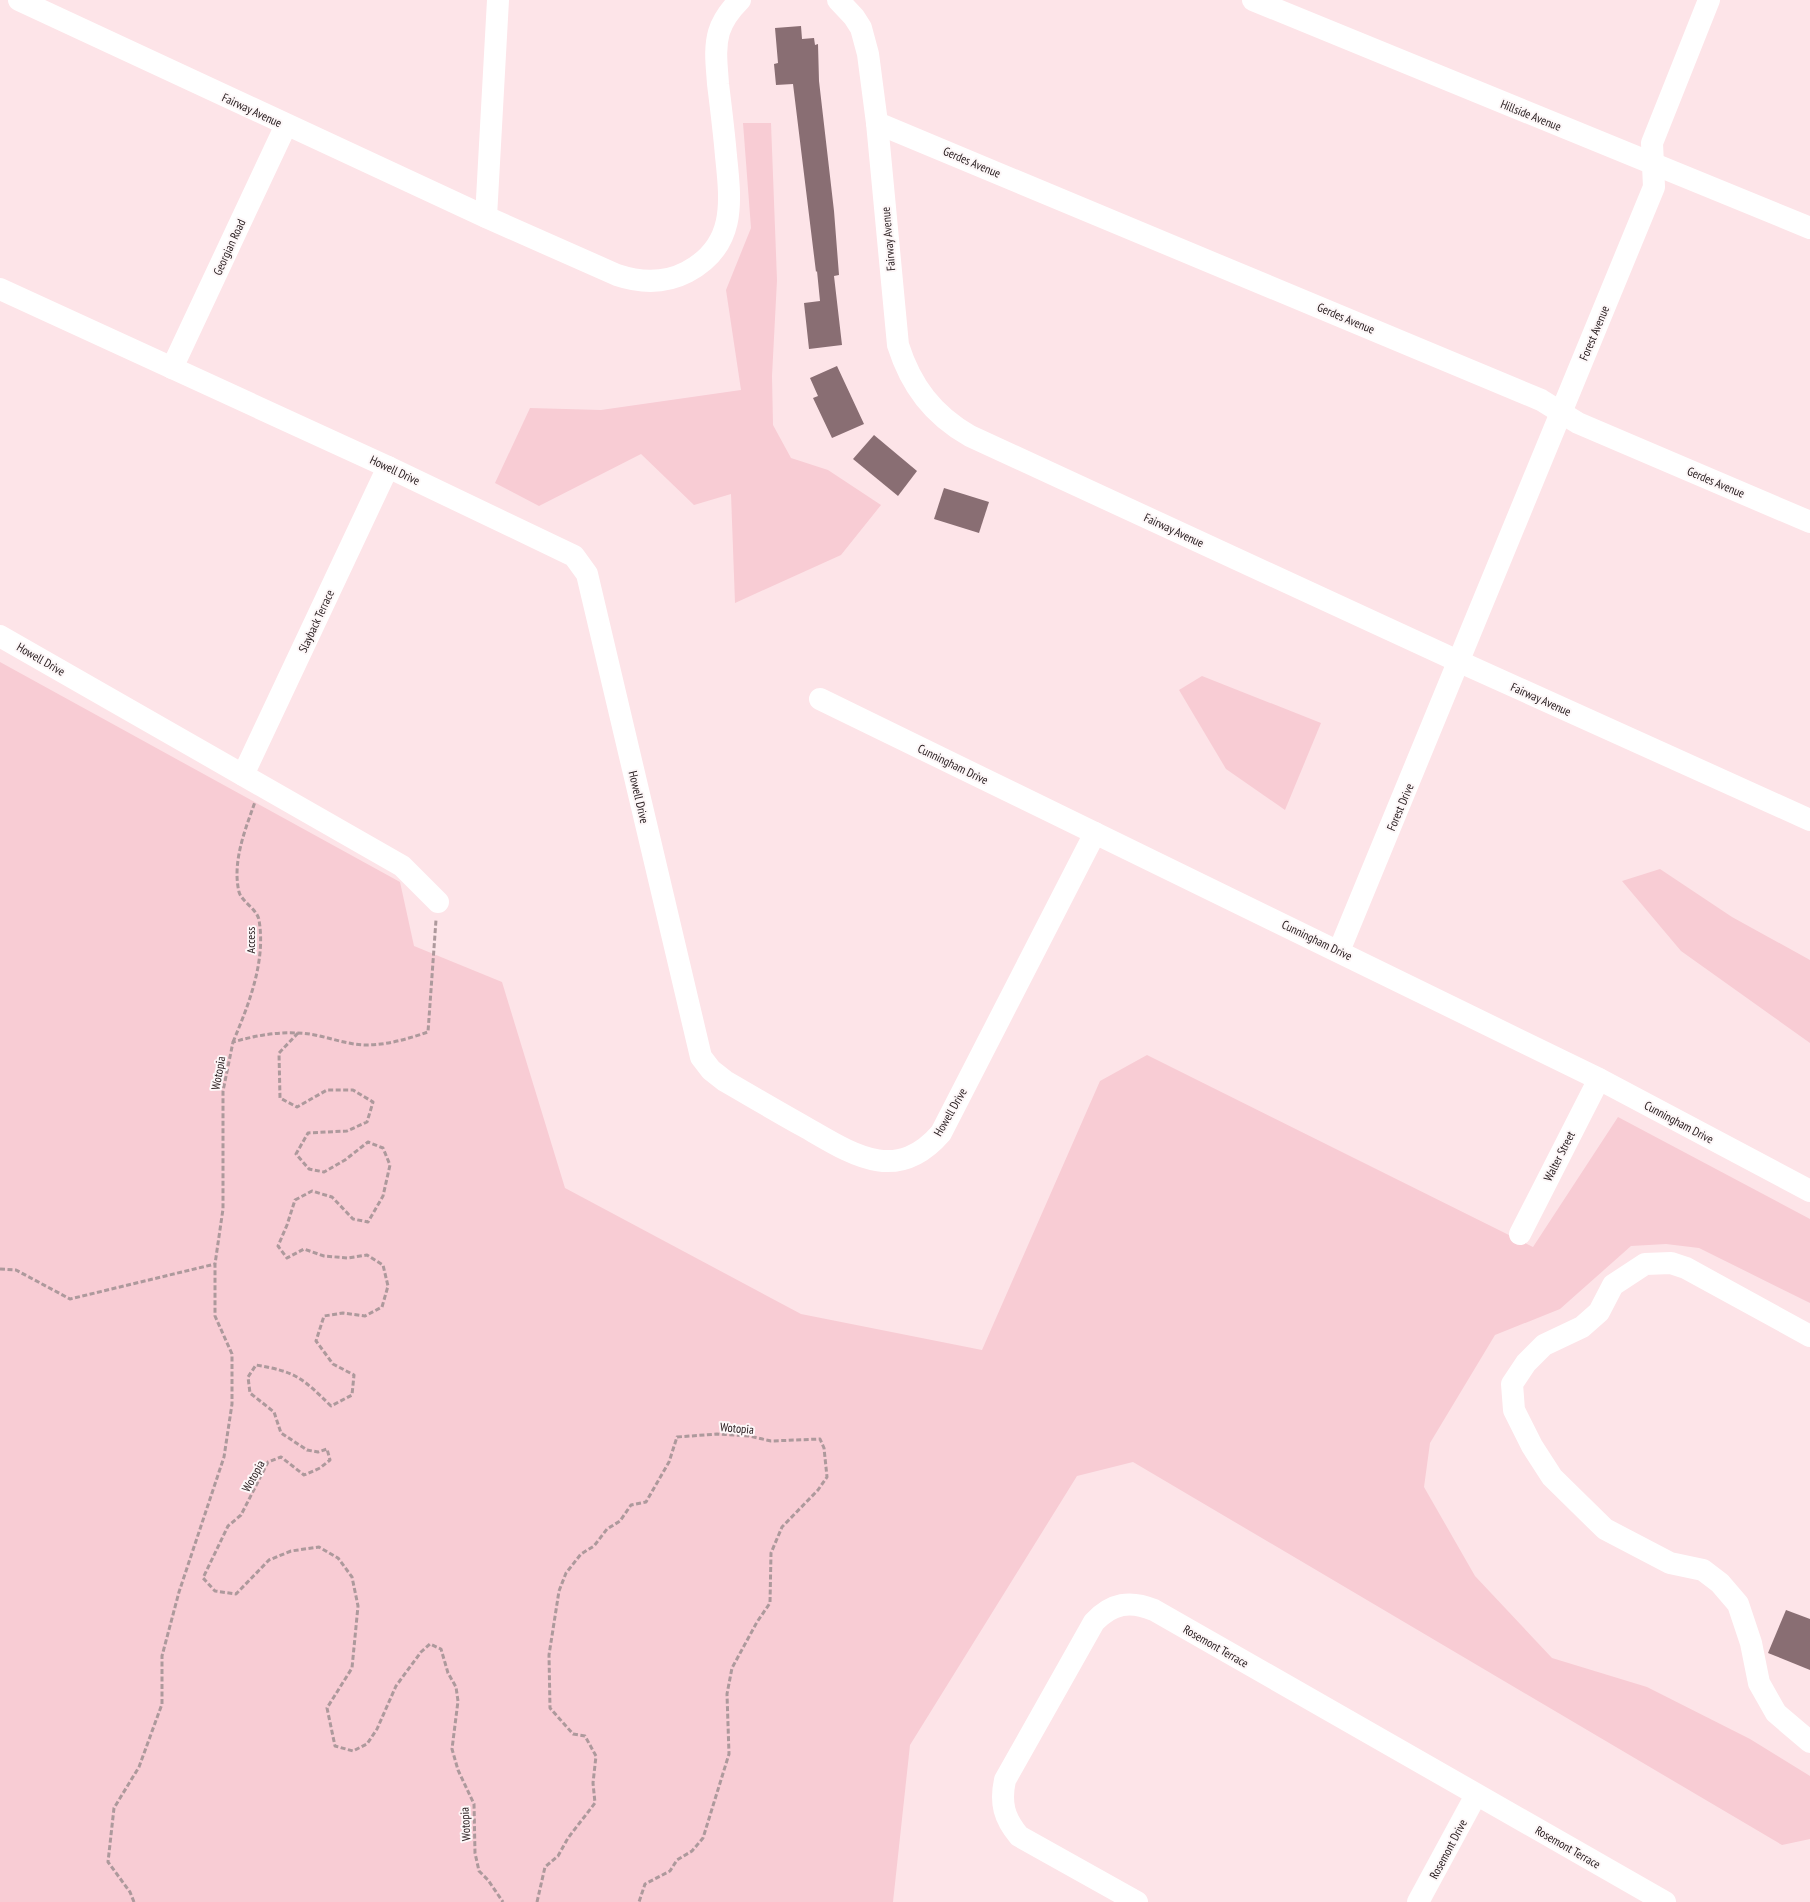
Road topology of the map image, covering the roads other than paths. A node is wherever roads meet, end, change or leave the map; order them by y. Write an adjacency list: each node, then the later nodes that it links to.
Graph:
1 (20, 0): 8 (street, Fairway Avenue)
2 (498, 0): 10 (street)
3 (740, 0): 10 (street, Fairway Avenue)
4 (838, 0): 7 (street, Fairway Avenue)
5 (1253, 0): 9 (street, Hillside Avenue)
6 (1710, 0): 9 (street, Forest Avenue)
7 (877, 122): 14 (street, Gerdes Avenue); 18 (street, Fairway Avenue)
8 (286, 126): 10 (street, Fairway Avenue); 13 (street, Georgian Road)
9 (1653, 164): 11 (street, Hillside Avenue); 14 (street, Forest Avenue)
10 (486, 217)
11 (1810, 228)
12 (0, 288): 13 (street, Howell Drive)
13 (172, 368): 15 (street, Howell Drive)
14 (1561, 412): 16 (street, Gerdes Avenue); 18 (street, Forest Avenue)
15 (388, 467): 20 (street, Slayback Terrace); 22 (street, Howell Drive)
16 (1810, 522)
17 (0, 636): 20 (street, Howell Drive)
18 (1460, 662): 21 (street, Fairway Avenue); 24 (street, Forest Drive)
19 (820, 699): 22 (street, Cunningham Drive)
20 (252, 780): 23 (street, Howell Drive)
21 (1810, 820)
22 (1095, 833): 24 (street, Cunningham Drive)
23 (438, 902)
24 (1339, 951): 25 (street, Cunningham Drive)
25 (1599, 1079): 26 (street, Cunningham Drive); 27 (street, Walter Street)
26 (1810, 1191)
27 (1520, 1234)
28 (1810, 1336): 29 (street)
29 (1810, 1742)
30 (1476, 1795): 31 (street, Rosemont Terrace); 32 (street, Rosemont Drive); 33 (street, Rosemont Terrace)
31 (1137, 1902)
32 (1418, 1902)
33 (1665, 1902)

